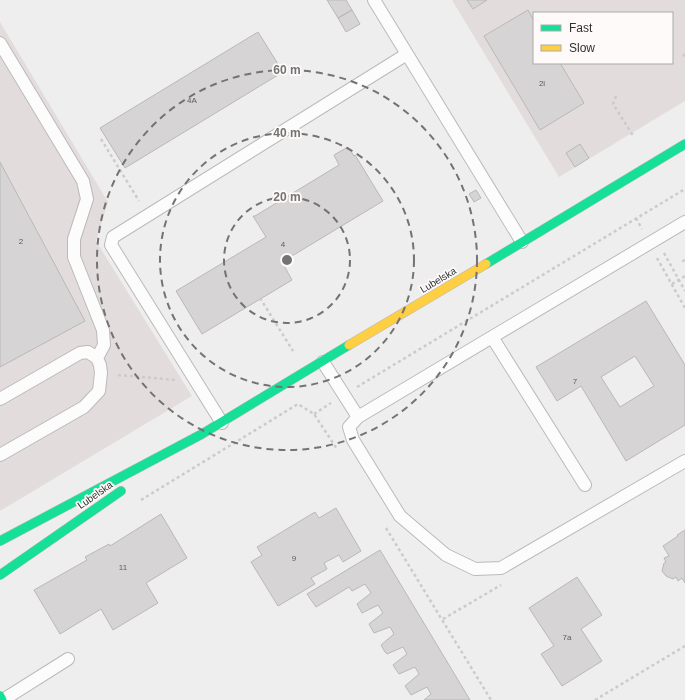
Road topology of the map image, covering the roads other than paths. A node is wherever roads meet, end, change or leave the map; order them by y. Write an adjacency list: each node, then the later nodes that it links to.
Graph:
1 (374, 0): 3 (lane)
2 (0, 43): 8 (lane)
3 (407, 54): 6 (lane); 12 (lane)
4 (685, 144): 6 (main road, Lubelska)
5 (685, 222): 7 (lane)
6 (522, 242): 9 (main road, Lubelska)
7 (492, 337): 11 (lane); 18 (lane)
8 (97, 358): 10 (lane); 14 (lane)
9 (323, 362): 11 (lane); 12 (main road, Lubelska)
10 (0, 399)
11 (358, 417): 15 (lane)
12 (222, 423): 13 (main road, Lubelska)
13 (202, 434): 16 (main road, Lubelska); 19 (main road, Lubelska)
14 (0, 455)
15 (685, 461)
16 (144, 475)
17 (131, 484): 20 (main road, Lubelska)
18 (585, 485)
19 (0, 541)
20 (0, 575)
21 (68, 659): 23 (lane)
22 (0, 696): 23 (main road)
23 (3, 700)

